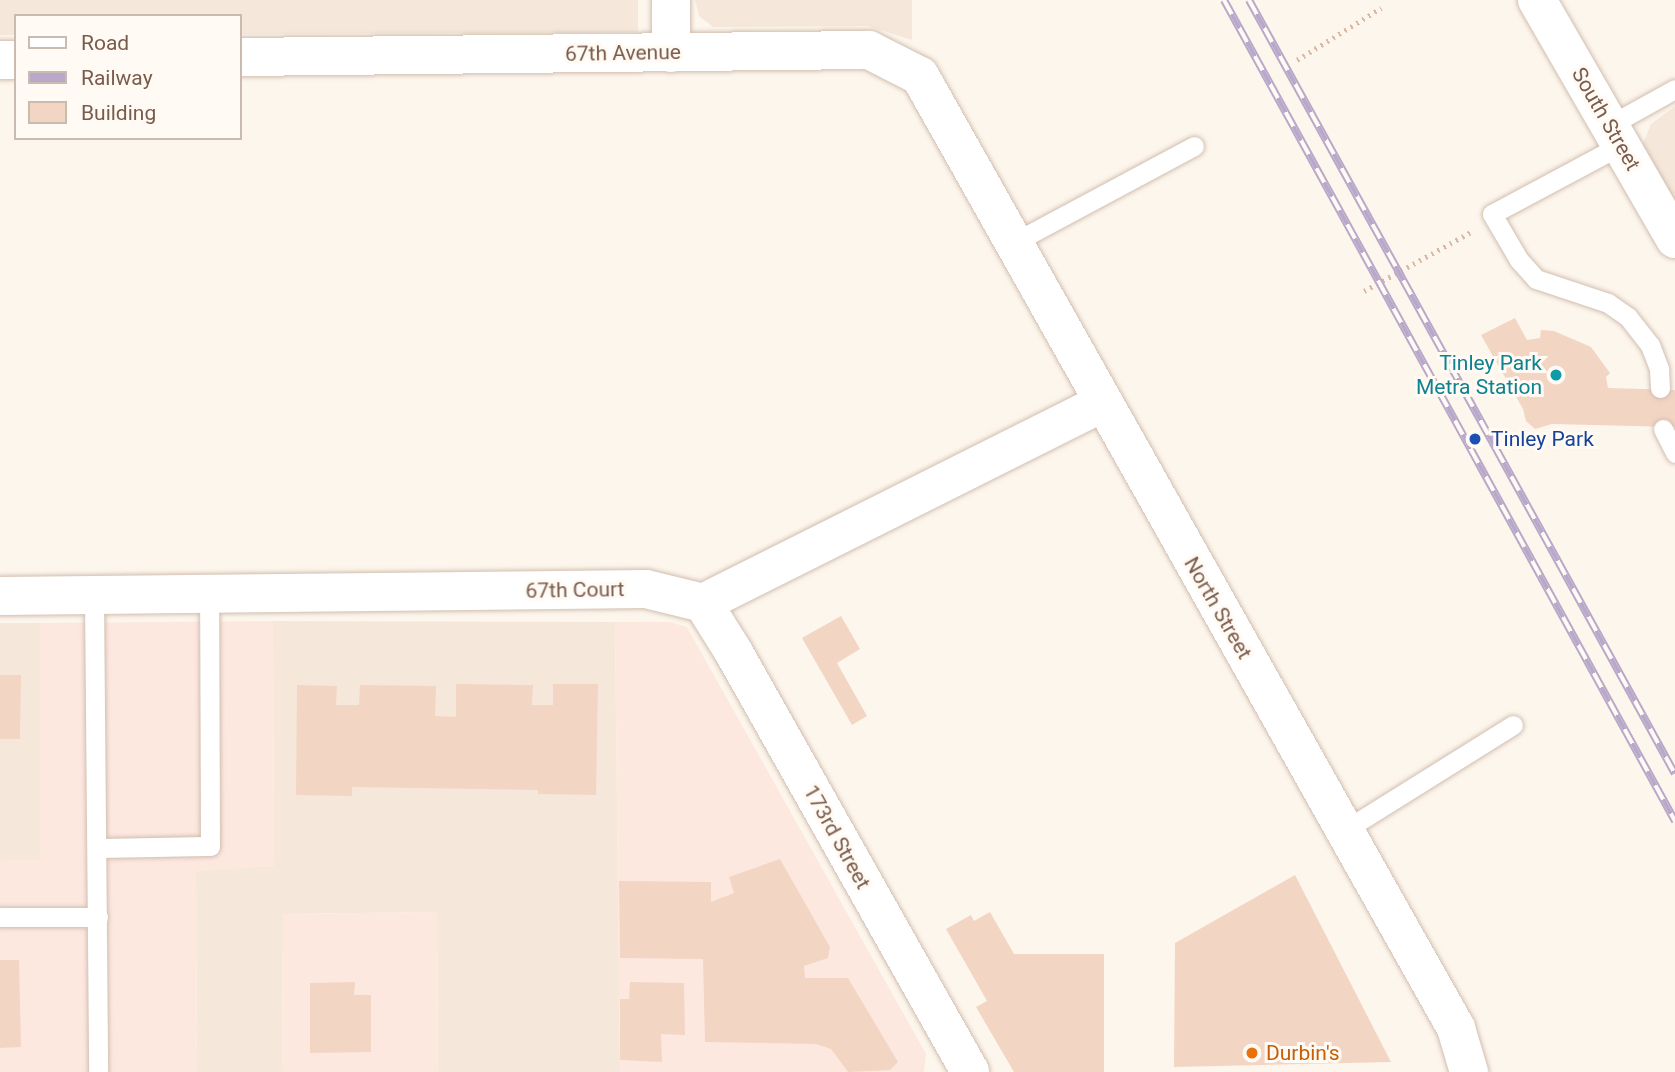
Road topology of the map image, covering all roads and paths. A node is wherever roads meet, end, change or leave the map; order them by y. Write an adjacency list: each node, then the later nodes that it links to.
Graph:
1 (671, 0): 4 (street)
2 (1538, 0): 8 (street, South Street)
3 (1381, 8): 6 (path)
4 (671, 53): 5 (street, 67th Avenue); 9 (street, 67th Avenue)
5 (242, 58)
6 (1297, 60)
7 (1675, 89): 8 (lane)
8 (1616, 135): 12 (street, South Street); 15 (lane)
9 (961, 146): 13 (street, North Street)
10 (1194, 146): 13 (lane)
11 (1460, 238): 14 (path)
12 (1675, 239)
13 (1015, 242): 16 (street, North Street)
14 (1364, 291)
15 (1660, 388)
16 (1102, 402): 22 (street); 24 (street, North Street)
17 (1663, 429): 18 (lane)
18 (1675, 453)
19 (209, 594): 20 (street, 67th Court); 22 (street, 67th Court); 25 (lane)
20 (94, 595): 21 (street, 67th Court); 25 (lane)
21 (0, 596)
22 (703, 603): 29 (street, 173rd Street)
23 (1513, 725): 24 (lane)
24 (1345, 830): 30 (street, North Street)
25 (97, 848): 27 (lane)
26 (0, 917): 27 (lane)
27 (98, 917): 28 (lane)
28 (98, 1072)
29 (970, 1072)
30 (1469, 1072)

